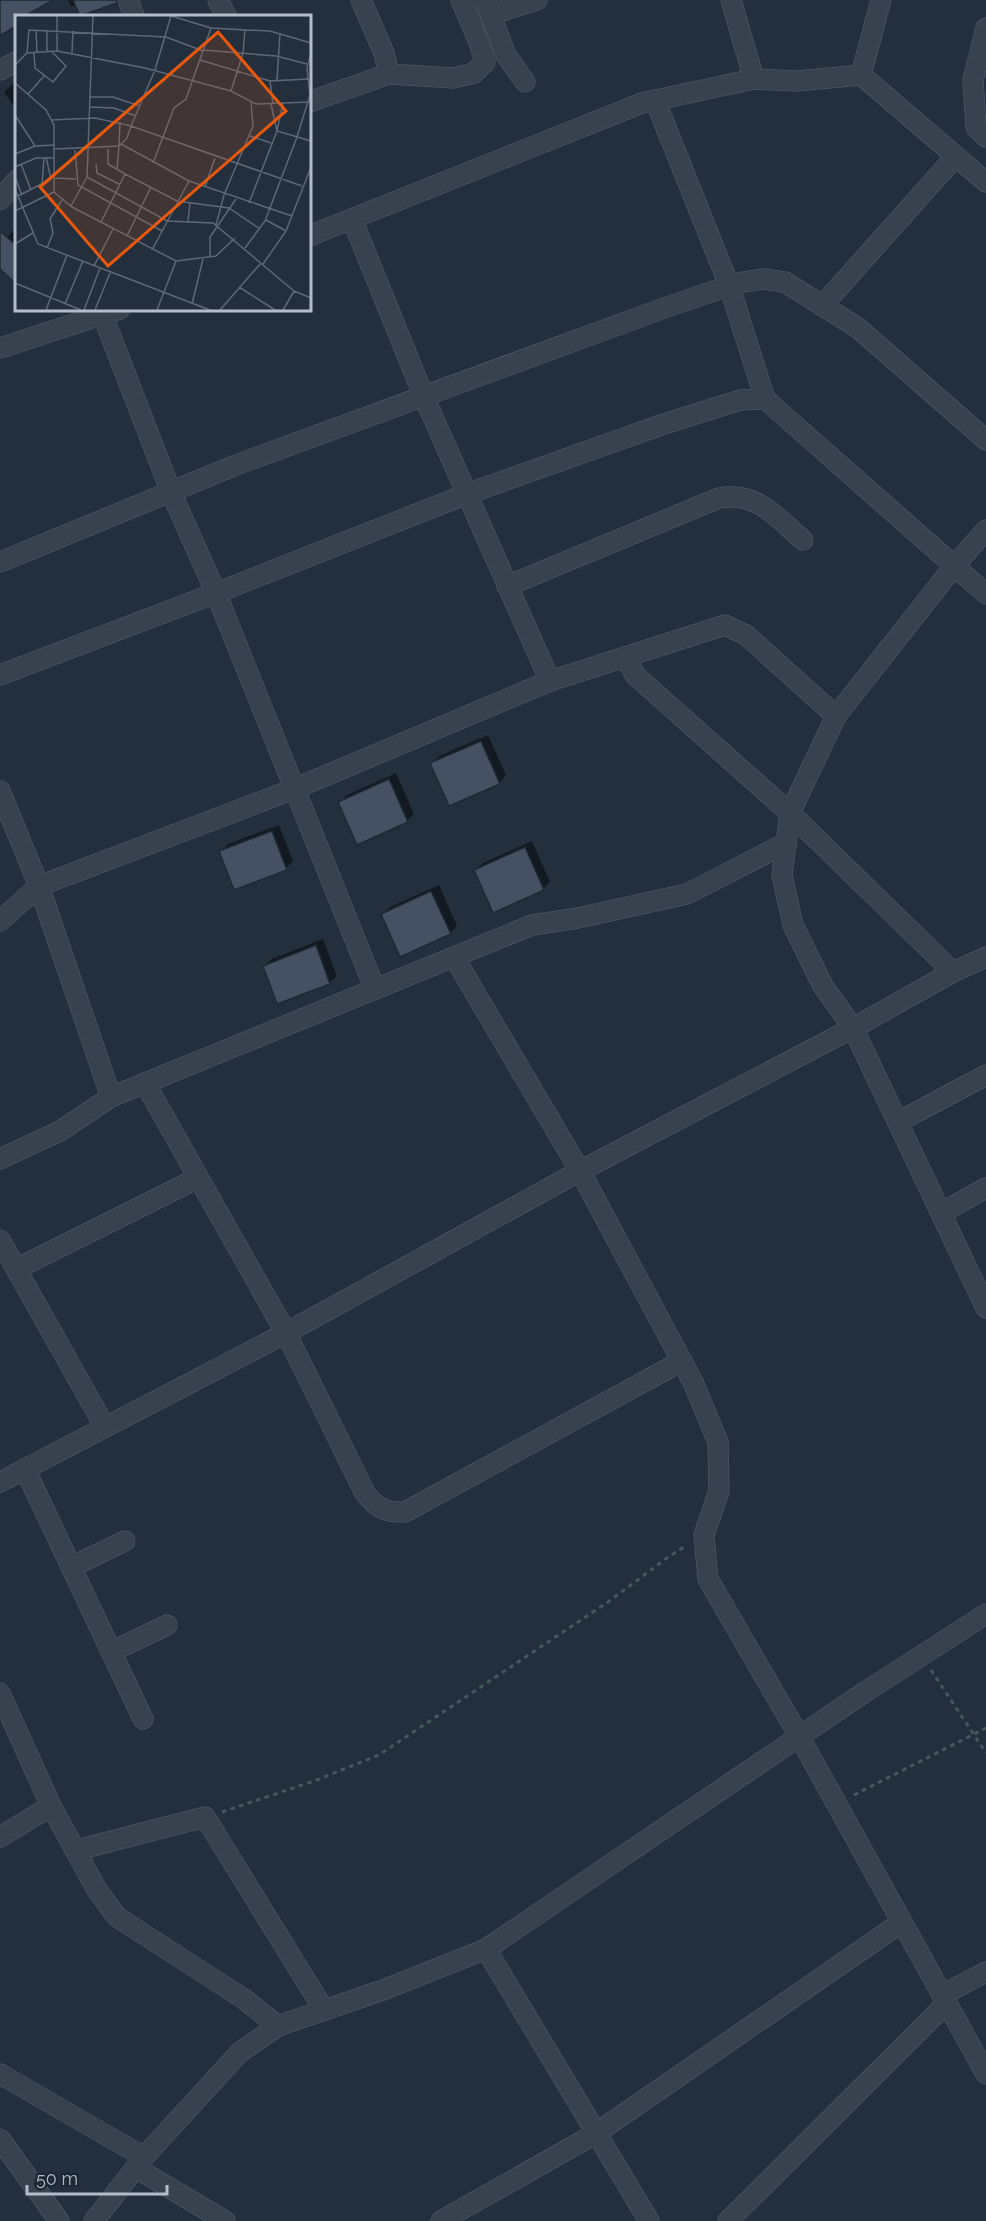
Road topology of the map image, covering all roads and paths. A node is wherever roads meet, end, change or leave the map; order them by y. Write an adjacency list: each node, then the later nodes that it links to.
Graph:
1 (128, 0): 9 (street)
2 (218, 0): 10 (street)
3 (361, 0): 14 (street)
4 (461, 0): 14 (street)
5 (537, 0): 8 (street)
6 (731, 0): 16 (street)
7 (881, 0): 15 (street)
8 (488, 7): 17 (street)
9 (134, 15)
10 (226, 15)
11 (986, 28): 20 (street)
12 (15, 62): 13 (street)
13 (0, 70)
14 (389, 74): 19 (street)
15 (861, 75): 16 (street); 21 (street)
16 (754, 79): 18 (street)
17 (525, 82)
18 (655, 100): 25 (street); 27 (street)
19 (310, 102)
20 (986, 137)
21 (956, 156): 23 (street); 28 (street)
22 (15, 182): 24 (street)
23 (986, 182)
24 (0, 200)
25 (352, 219): 26 (street); 31 (street)
26 (310, 236)
27 (729, 285): 28 (street); 31 (street); 32 (street)
28 (822, 306): 33 (street)
29 (111, 312): 30 (street); 34 (street)
30 (0, 348)
31 (424, 397): 34 (street); 35 (street)
32 (765, 399): 35 (street); 39 (street)
33 (986, 440)
34 (171, 492): 38 (street); 41 (street)
35 (467, 494): 40 (street); 41 (street)
36 (986, 530): 39 (street)
37 (803, 540): 40 (street)
38 (0, 562)
39 (955, 565): 42 (street); 46 (street)
40 (507, 586): 45 (street)
41 (216, 594): 44 (street); 47 (street)
42 (986, 594)
43 (625, 657): 45 (street); 46 (street); 49 (street)
44 (0, 675)
45 (550, 681): 47 (street)
46 (836, 716): 49 (street)
47 (294, 789): 51 (street); 56 (street)
48 (0, 791): 51 (street)
49 (790, 813): 50 (street); 55 (street)
50 (786, 843): 53 (street); 57 (street)
51 (39, 886): 52 (street); 60 (street)
52 (0, 921)
53 (454, 957): 56 (street); 63 (street)
54 (986, 957): 55 (street)
55 (952, 972): 57 (street)
56 (375, 989): 59 (street)
57 (853, 1028): 61 (street); 63 (street)
58 (986, 1075): 61 (street)
59 (145, 1083): 60 (street); 64 (street)
60 (111, 1097): 62 (street)
61 (898, 1122): 66 (street)
62 (0, 1159)
63 (580, 1171): 70 (street); 71 (street)
64 (198, 1178): 68 (street); 70 (street)
65 (986, 1188): 66 (street)
66 (941, 1213): 69 (street)
67 (0, 1240): 68 (street)
68 (16, 1269): 72 (street)
69 (986, 1308)
70 (286, 1334): 71 (street); 72 (street)
71 (682, 1361): 75 (street)
72 (105, 1427): 73 (street)
73 (25, 1469): 74 (street); 77 (street)
74 (0, 1482)
75 (704, 1535): 86 (street); 90 (path)
76 (125, 1541): 77 (street)
77 (71, 1567): 80 (street)
78 (986, 1614): 81 (street)
79 (167, 1625): 80 (street)
80 (111, 1652): 83 (street)
81 (922, 1656): 85 (path); 86 (street)
82 (0, 1693): 89 (street)
83 (143, 1719)
84 (986, 1728): 85 (path)
85 (974, 1735): 87 (path); 88 (path)
86 (800, 1736): 88 (street); 94 (street)
87 (986, 1754)
88 (837, 1804): 93 (street)
89 (51, 1806): 91 (street); 92 (street)
90 (205, 1817): 92 (street); 97 (street)
91 (0, 1837)
92 (77, 1850): 98 (street)
93 (902, 1922): 96 (street); 101 (street)
94 (486, 1949): 97 (street); 101 (street)
95 (986, 1971): 96 (street)
96 (944, 1999): 100 (street); 109 (street)
97 (324, 2010): 98 (street)
98 (278, 2026): 103 (street)
99 (0, 2074): 103 (street)
100 (986, 2074)
101 (595, 2134): 107 (street); 108 (street)
102 (0, 2139): 104 (street)
103 (140, 2162): 105 (street); 106 (street)
104 (59, 2221)
105 (94, 2221)
106 (225, 2221)
107 (441, 2221)
108 (649, 2221)
109 (728, 2221)

